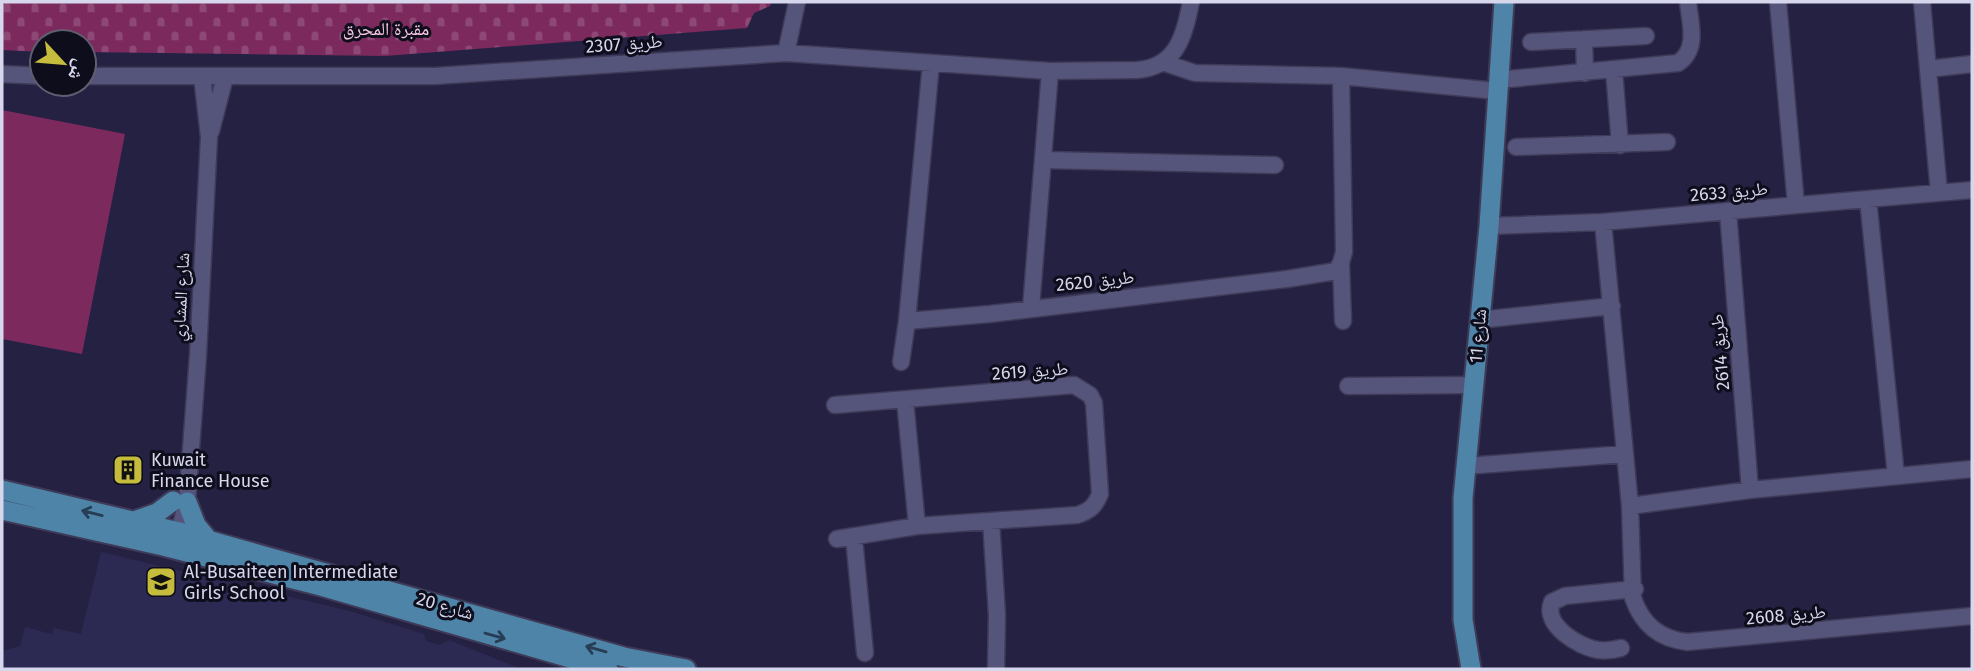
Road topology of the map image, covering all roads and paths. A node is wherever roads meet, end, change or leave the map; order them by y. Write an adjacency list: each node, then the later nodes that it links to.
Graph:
1 (797, 2): 10 (street)
2 (1191, 2): 11 (street)
3 (1504, 2): 24 (main road, شارع 11)
4 (1688, 2): 15 (street)
5 (1778, 2): 34 (street)
6 (1922, 2): 14 (street)
7 (1646, 36): 8 (street)
8 (1584, 39): 9 (street); 17 (street)
9 (1531, 42)
10 (786, 52): 12 (street, طريق 2307); 23 (street, طريق 2307)
11 (1165, 62): 16 (street, طريق 2307); 22 (street)
12 (931, 63): 16 (street, طريق 2307); 42 (street)
13 (1972, 64): 14 (street)
14 (1928, 69): 32 (street)
15 (1614, 70): 17 (street); 27 (street)
16 (1050, 71): 29 (street)
17 (1585, 73): 24 (street)
18 (2, 74): 19 (street)
19 (28, 75)
20 (98, 76): 21 (street, طريق 2307)
21 (202, 76): 23 (street, طريق 2307); 25 (street, شارع المشاري)
22 (1341, 76): 24 (street); 38 (street)
23 (225, 77): 25 (street, شارع المشاري)
24 (1497, 85): 37 (main road, شارع 11)
25 (209, 137): 55 (street, شارع المشاري)
26 (1667, 142): 27 (street)
27 (1620, 145): 28 (street)
28 (1516, 147)
29 (1043, 160): 30 (street); 40 (street)
30 (1276, 165)
31 (1972, 190): 32 (street, طريق 2633)
32 (1939, 193): 33 (street, طريق 2633)
33 (1867, 199): 34 (street, طريق 2633); 52 (street)
34 (1796, 205): 35 (street, طريق 2633)
35 (1728, 211): 36 (street, طريق 2633); 54 (street, طريق 2614)
36 (1603, 222): 37 (street, طريق 2633); 39 (street, طريق 2608)
37 (1489, 226): 41 (main road, شارع 11)
38 (1341, 263): 40 (street, طريق 2620); 43 (street)
39 (1612, 306): 41 (street); 49 (street, طريق 2608)
40 (1031, 307): 42 (street, طريق 2620)
41 (1479, 320): 45 (main road, شارع 11)
42 (907, 321): 44 (street)
43 (1343, 321)
44 (901, 362)
45 (1474, 385): 46 (street); 50 (main road, شارع 11)
46 (1348, 386)
47 (905, 400): 48 (street, طريق 2619); 58 (street, طريق 2619); 60 (street)
48 (835, 405)
49 (1626, 454): 50 (street); 56 (street, طريق 2608)
50 (1466, 466): 72 (main road, شارع 11)
51 (1972, 469): 52 (street)
52 (1896, 476): 54 (street)
53 (2, 490): 59 (main road, شارع 20, one-way to 53)
54 (1750, 490): 56 (street)
55 (180, 502): 59 (main road); 63 (street, شارع المشاري); 64 (main road)
56 (1630, 506): 65 (street, طريق 2608)
57 (2, 510): 63 (main road, شارع 20)
58 (991, 521): 60 (street, طريق 2619); 71 (street)
59 (130, 522): 63 (main road, شارع 20)
60 (917, 526): 61 (street, طريق 2619)
61 (854, 538): 62 (street, طريق 2619); 68 (street)
62 (837, 539)
63 (170, 540): 64 (main road, شارع 20); 69 (main road, شارع 20, one-way to 69)
64 (211, 543): 70 (main road, شارع 20, one-way to 64)
65 (1635, 589): 66 (street, طريق 2608); 67 (street)
66 (1972, 616)
67 (1621, 648)
68 (865, 653)
69 (608, 669)
70 (686, 669)
71 (996, 669)
72 (1471, 669)

